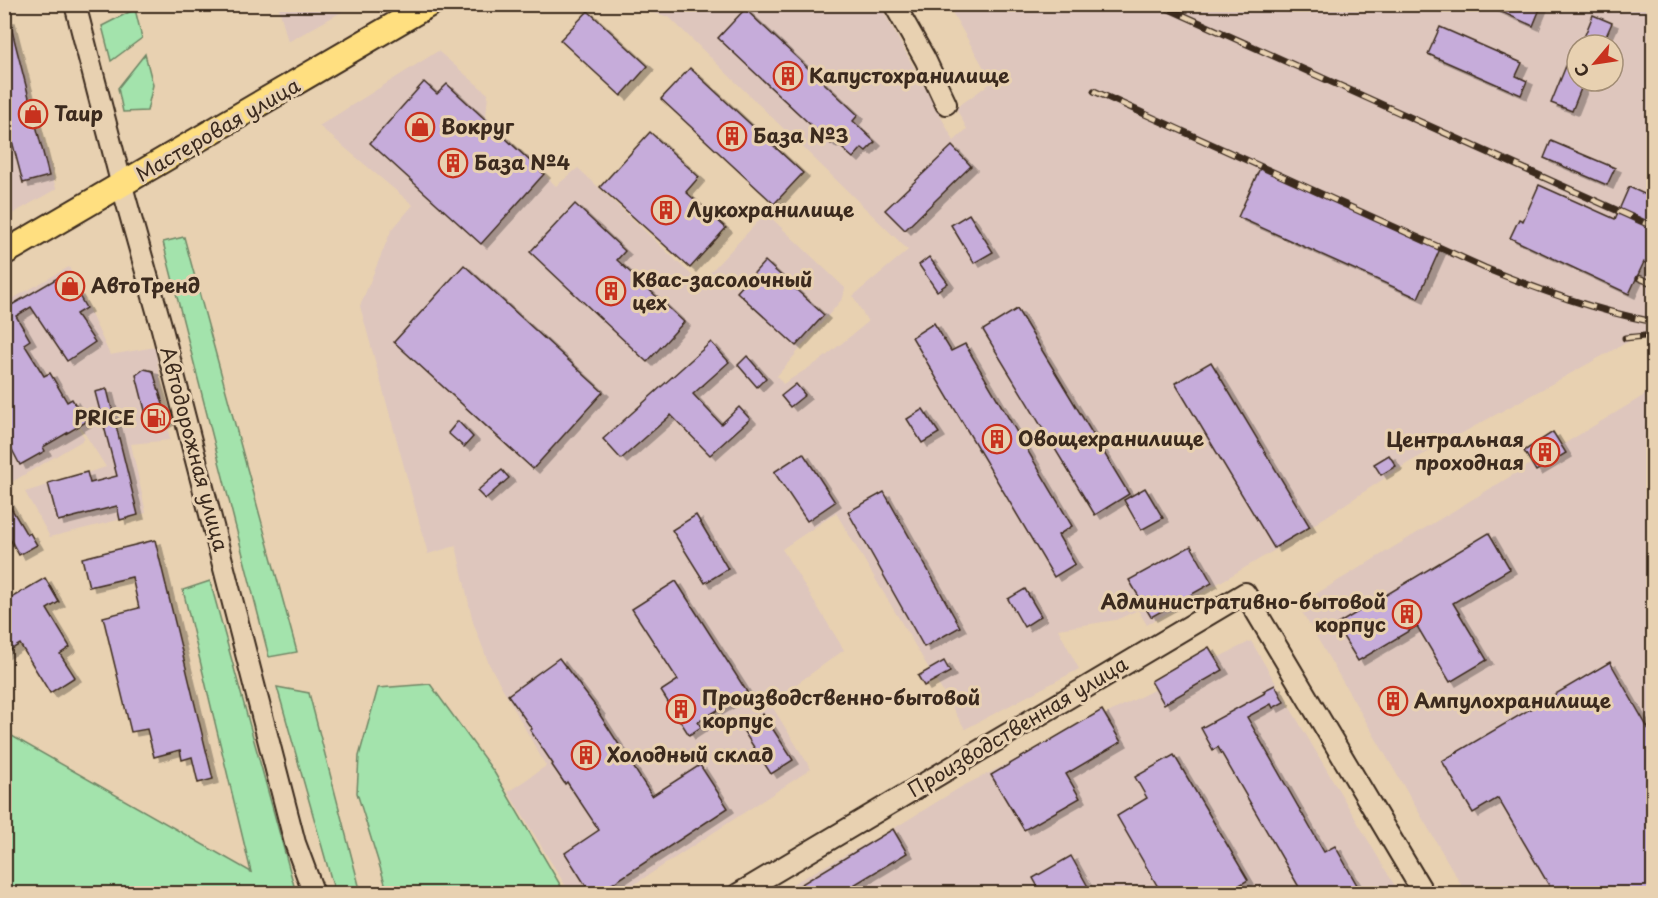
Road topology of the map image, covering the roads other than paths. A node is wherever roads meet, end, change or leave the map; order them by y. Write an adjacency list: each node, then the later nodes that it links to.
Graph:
1 (75, 4): 5 (street, Автодорожная улица)
2 (430, 4): 5 (main road, Мастеровая улица)
3 (894, 4): 4 (street)
4 (946, 104)
5 (122, 186): 6 (main road, Мастеровая улица); 7 (street, Автодорожная улица)
6 (4, 253)
7 (314, 894)
8 (738, 894): 9 (street, Производственная улица)
9 (1424, 894)

